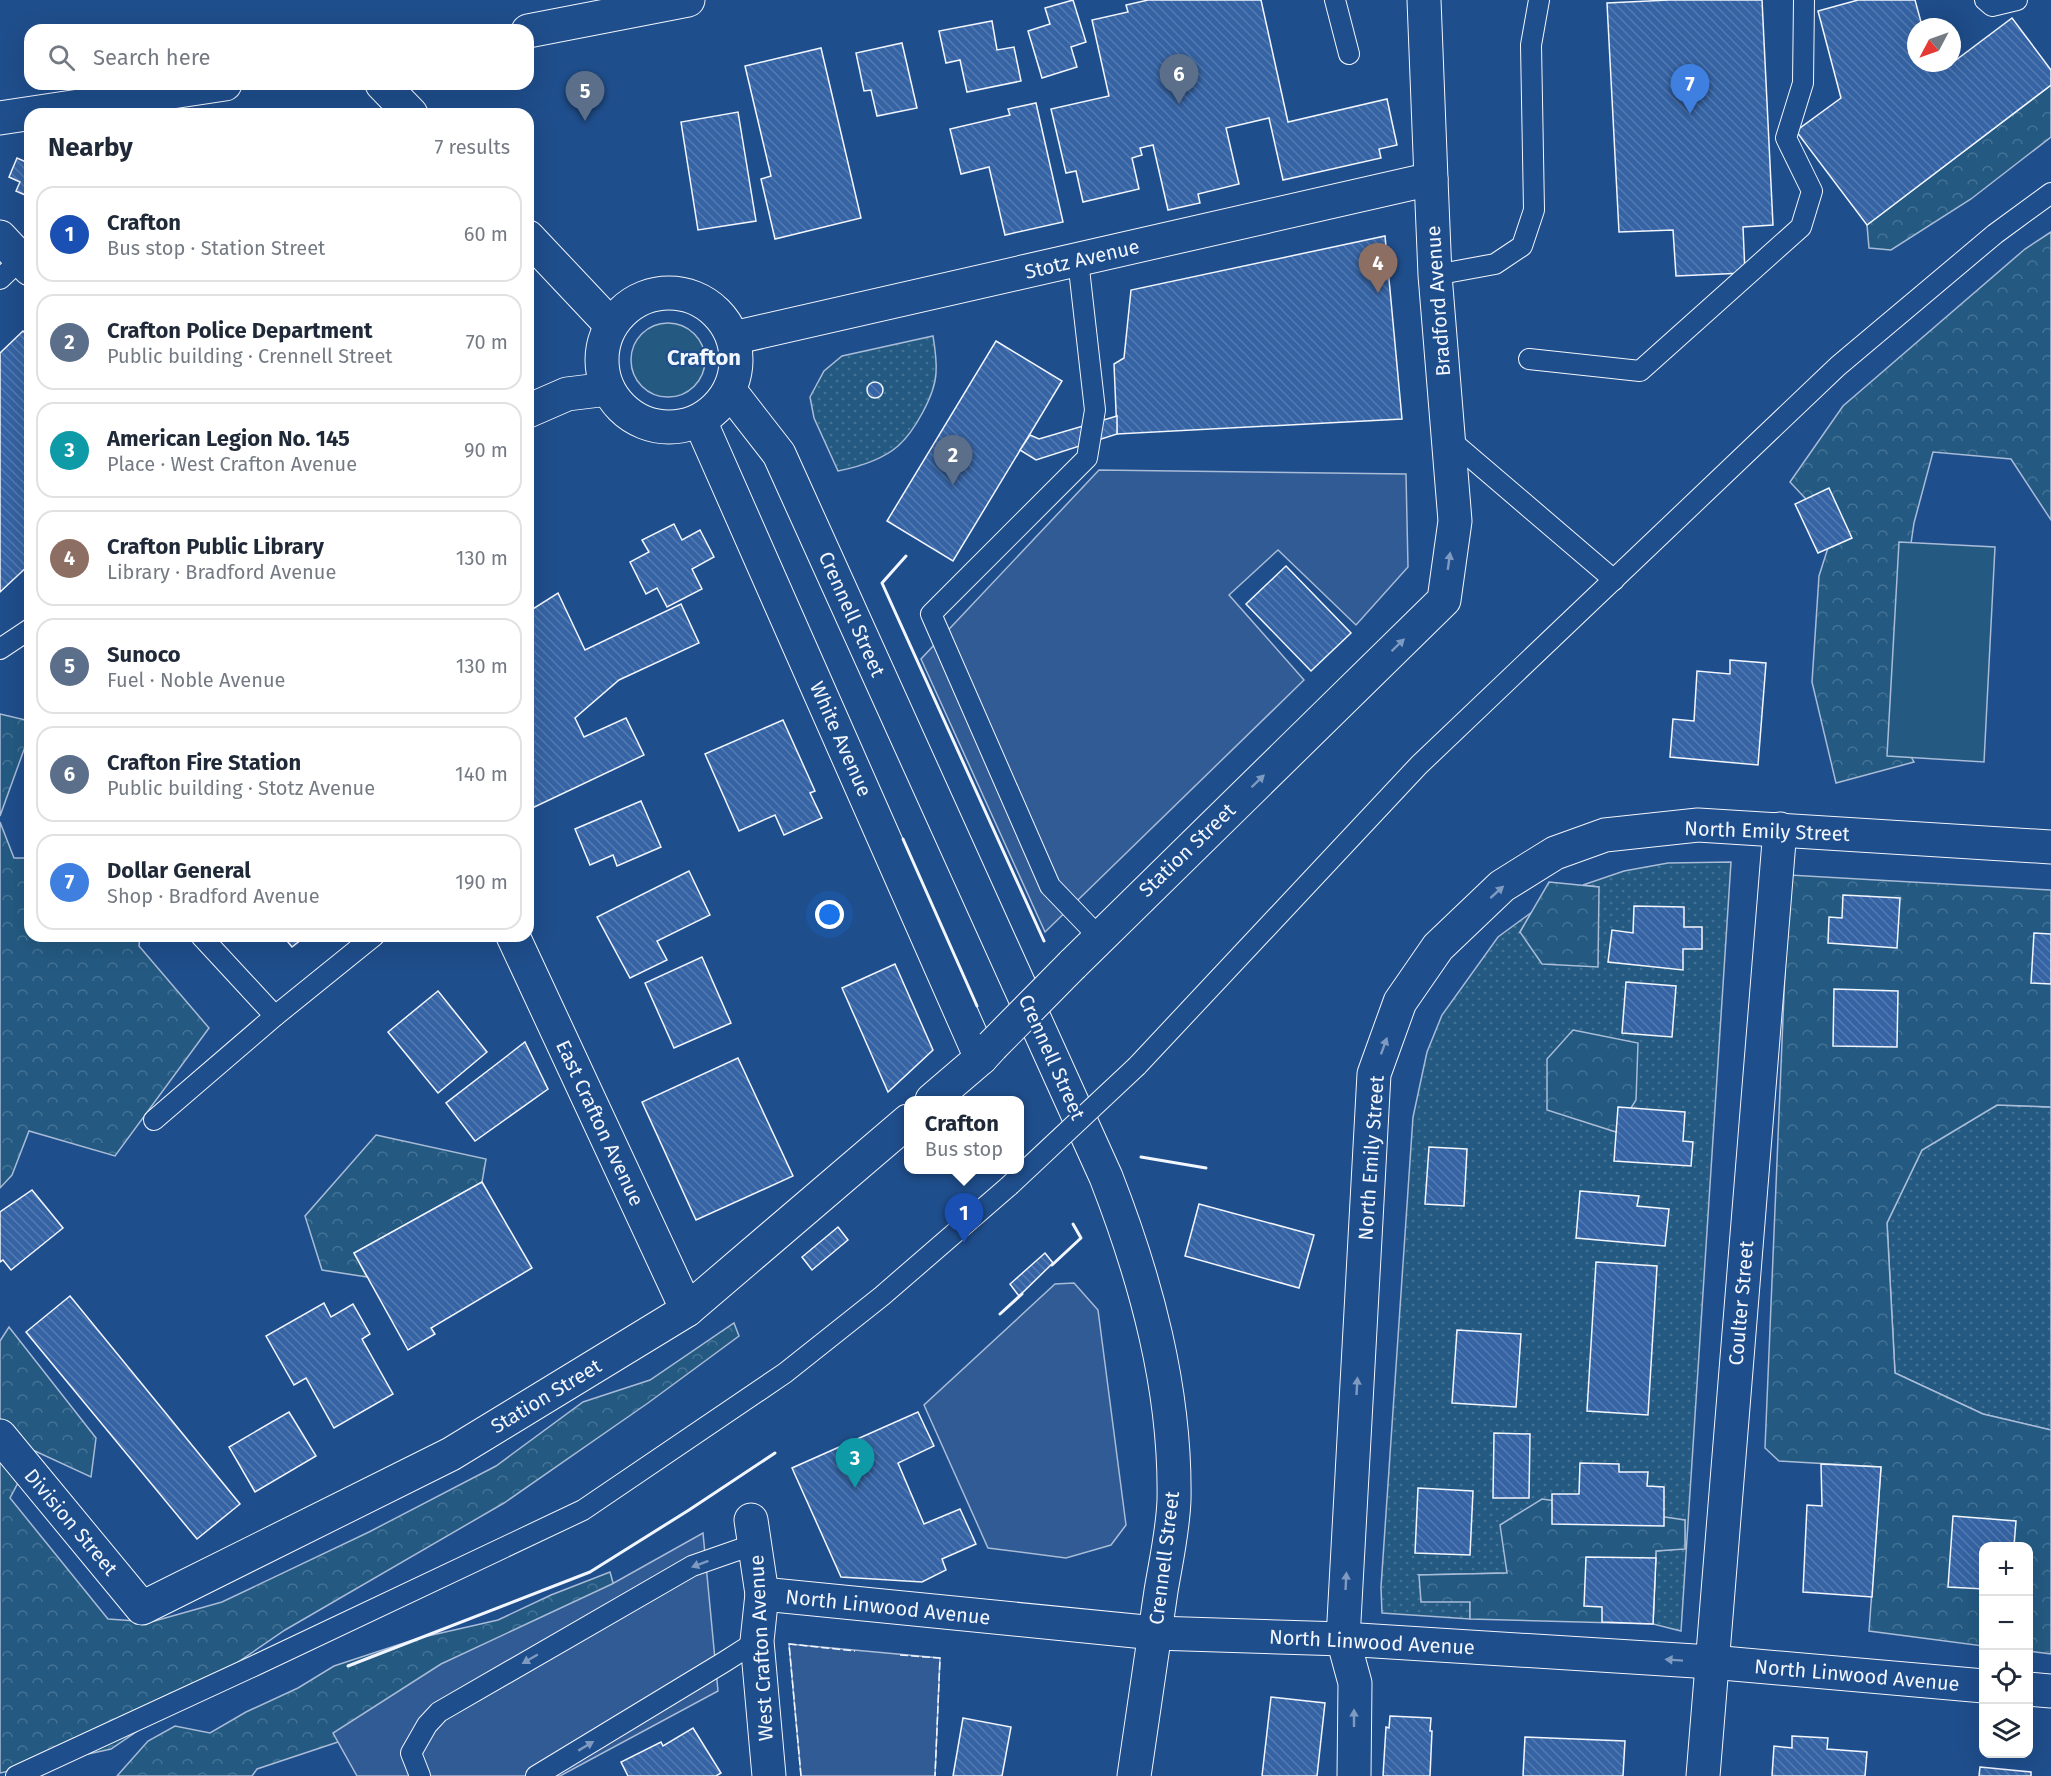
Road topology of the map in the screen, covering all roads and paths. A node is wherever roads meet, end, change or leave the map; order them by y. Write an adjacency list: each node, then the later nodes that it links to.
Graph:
1 (688, 0): 8 (street)
2 (1335, 0): 9 (lane)
3 (1424, 0): 16 (street, Bradford Avenue)
4 (1539, 0): 20 (lane)
5 (1804, 0): 23 (lane)
6 (1984, 0): 7 (lane)
7 (2017, 0)
8 (534, 30)
9 (1349, 54)
10 (185, 90): 12 (street)
11 (388, 90): 13 (street)
12 (66, 108)
13 (405, 108)
14 (24, 114): 15 (street)
15 (0, 118)
16 (1431, 179): 19 (street, Stotz Avenue); 20 (street, Bradford Avenue)
17 (2051, 193): 29 (lane)
18 (534, 243): 21 (street)
19 (1078, 260): 22 (street, Stotz Avenue); 35 (lane)
20 (1435, 274): 28 (street, Bradford Avenue)
21 (610, 324): 22 (street); 24 (street)
22 (733, 338): 25 (street)
23 (1529, 359)
24 (608, 388): 26 (street); 27 (street)
25 (730, 391): 27 (street); 51 (street, Crennell Street)
26 (534, 408)
27 (700, 421): 40 (street, White Avenue)
28 (1448, 438): 29 (lane); 30 (street, Bradford Avenue, one-way to 28)
29 (1614, 580): 44 (lane, bridge)
30 (1444, 600): 35 (street, Station Street, one-way to 30)
31 (24, 633): 32 (lane)
32 (0, 649)
33 (1780, 829): 34 (street, North Emily Street); 52 (street, North Emily Street, one-way to 33); 54 (street, Coulter Street)
34 (2051, 846)
35 (1098, 937): 40 (street, Station Street, bridge)
36 (207, 942): 39 (lane)
37 (367, 942): 39 (lane)
38 (516, 942): 46 (street, East Crafton Avenue)
39 (275, 1016): 42 (lane)
40 (987, 1052): 41 (street, Station Street)
41 (938, 1096)
42 (154, 1120)
43 (904, 1125): 46 (street, Station Street)
44 (1024, 1172)
45 (1022, 1174): 58 (lane, bridge)
46 (687, 1310): 50 (street, Station Street)
47 (0, 1436): 50 (street, Division Street)
48 (753, 1532): 49 (street, West Crafton Avenue); 59 (lane, one-way to 59)
49 (762, 1594): 51 (street, North Linwood Avenue); 53 (street, West Crafton Avenue)
50 (142, 1608)
51 (1155, 1633): 52 (street, North Linwood Avenue); 62 (street, Crennell Street)
52 (1343, 1639): 54 (street, North Linwood Avenue, one-way to 52); 63 (street, North Emily Street, one-way to 52)
53 (757, 1641): 60 (lane, one-way to 53); 61 (street, West Crafton Avenue)
54 (1711, 1662): 55 (street, North Linwood Avenue); 64 (street, Coulter Street)
55 (1979, 1686)
56 (2033, 1689): 57 (street)
57 (2051, 1691)
58 (16, 1776)
59 (420, 1776)
60 (536, 1776)
61 (769, 1776)
62 (1134, 1776)
63 (1354, 1776)
64 (1703, 1776)

